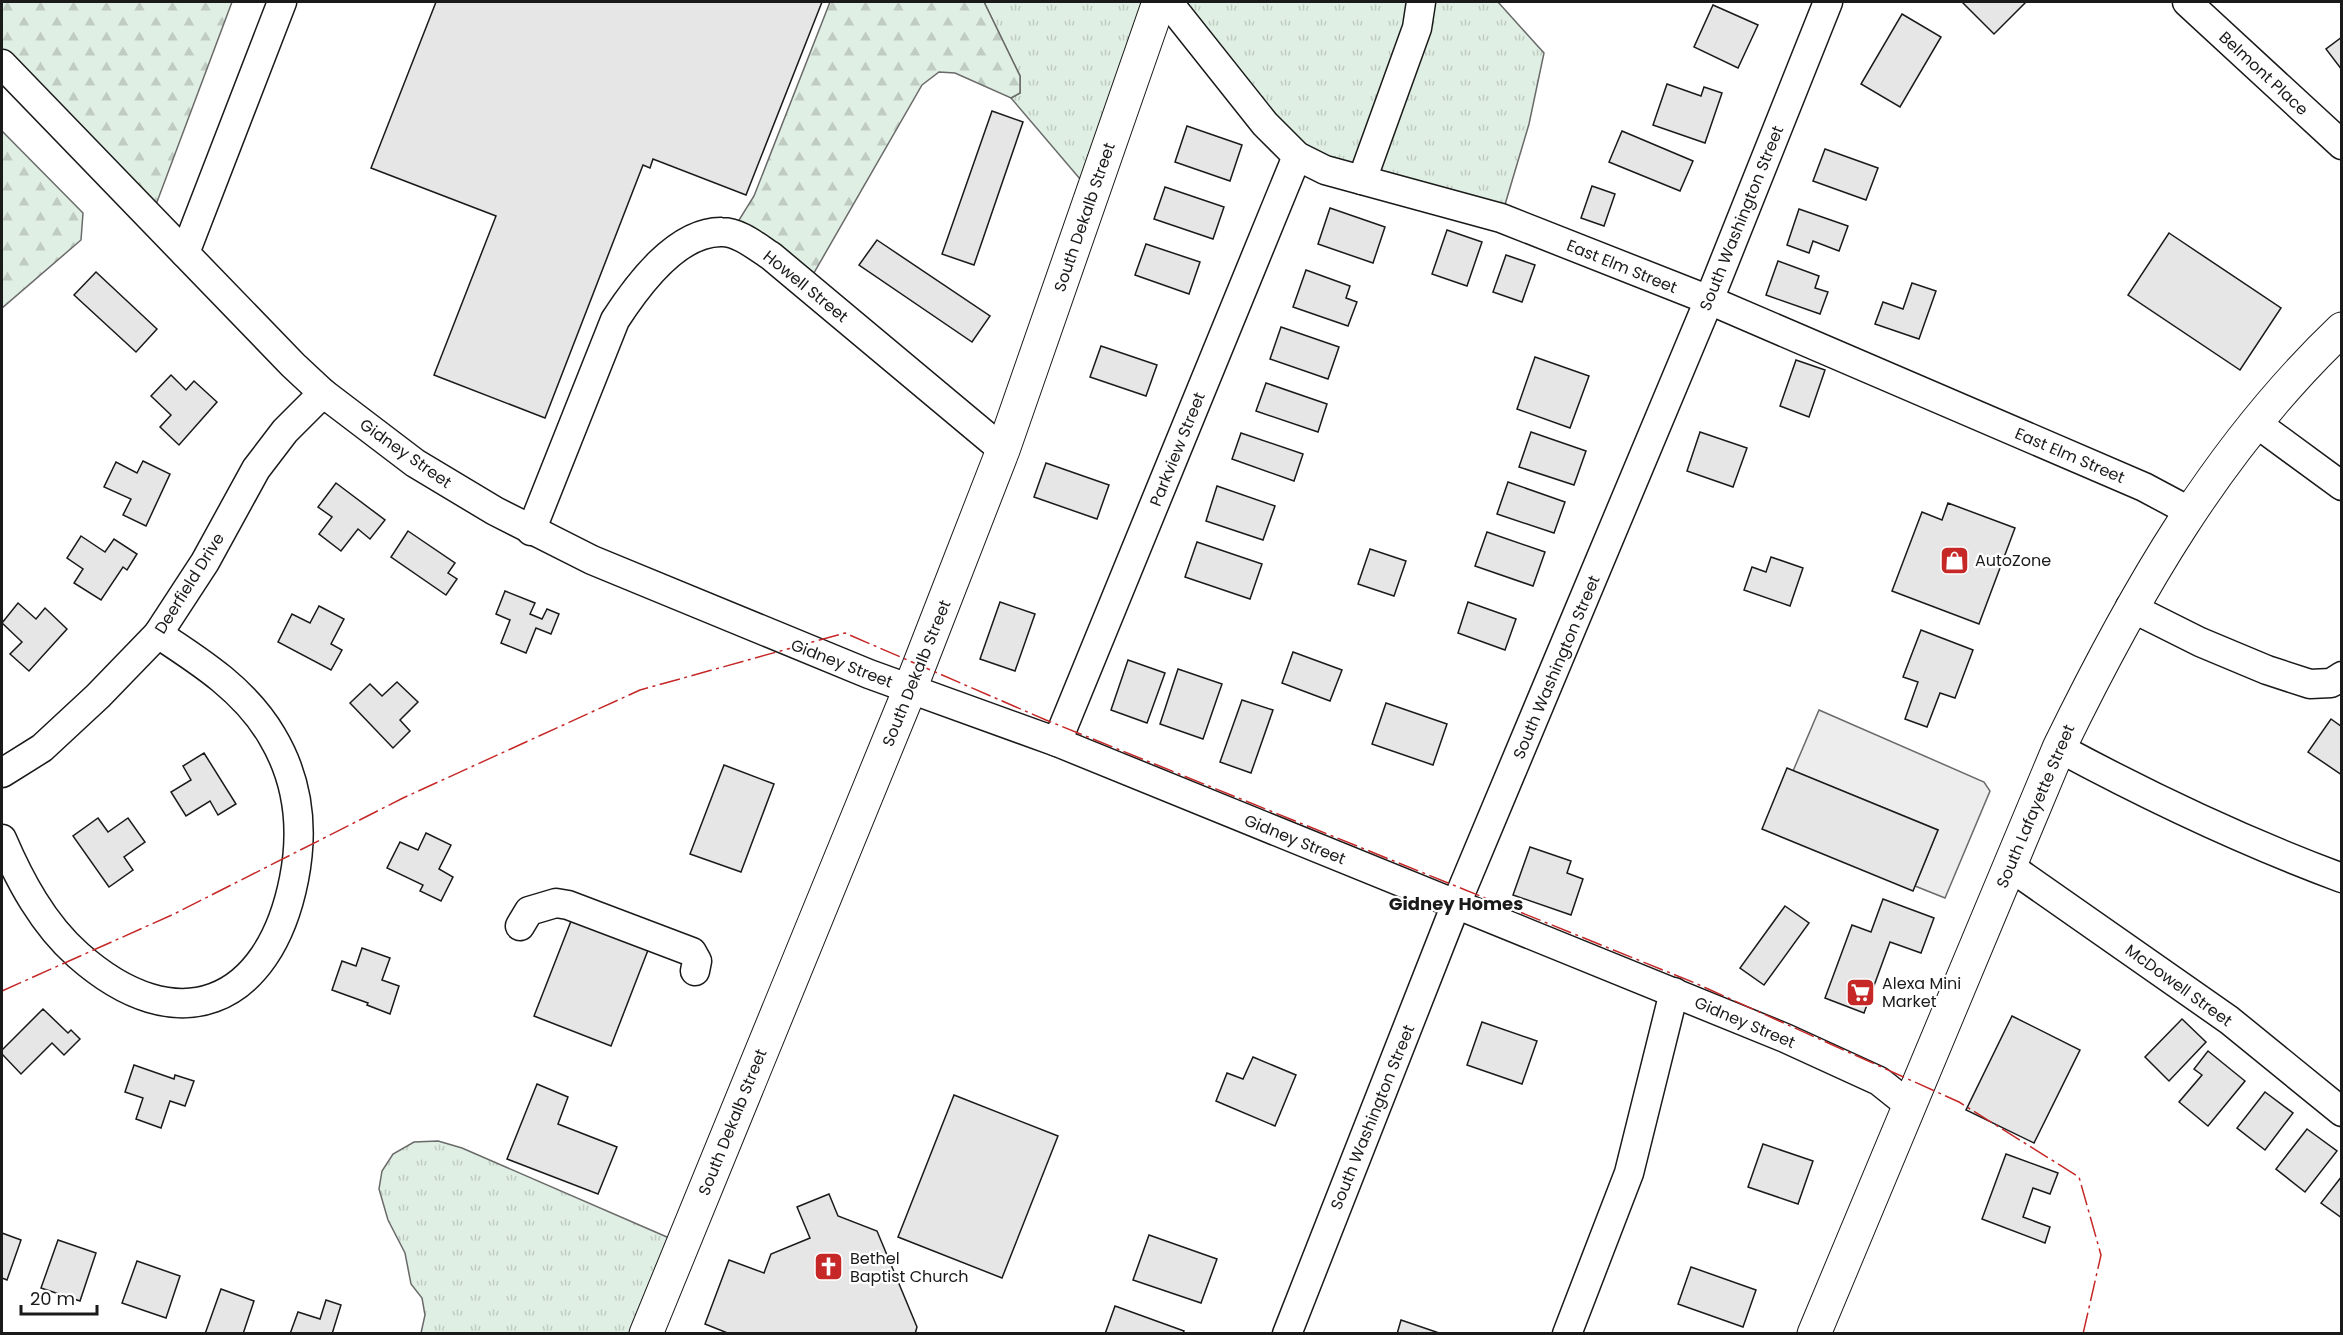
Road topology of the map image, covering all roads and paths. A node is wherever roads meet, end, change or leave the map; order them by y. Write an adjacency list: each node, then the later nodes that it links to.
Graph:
1 (282, 2): 11 (street)
2 (1159, 2): 16 (main road, South Dekalb Street)
3 (1168, 2): 9 (street, East Elm Street)
4 (1421, 2): 10 (street)
5 (1828, 2): 12 (street, South Washington Street)
6 (2187, 2): 8 (street, Belmont Place)
7 (2, 64): 11 (street, Gidney Street)
8 (2342, 145)
9 (1296, 156): 10 (street, East Elm Street); 24 (street, Parkview Street)
10 (1362, 180): 12 (street, East Elm Street)
11 (185, 253): 14 (street, Gidney Street)
12 (1708, 300): 18 (street, East Elm Street); 30 (street, South Washington Street)
13 (2342, 328): 15 (main road, South Lafayette Street)
14 (323, 393): 19 (street, Gidney Street); 21 (street, Deerfield Drive)
15 (2256, 423): 17 (street); 18 (main road, South Lafayette Street)
16 (1003, 450): 19 (street, Howell Street); 23 (main road, South Dekalb Street)
17 (2341, 484)
18 (2189, 511): 20 (main road, South Lafayette Street)
19 (531, 531): 23 (street, Gidney Street)
20 (2130, 607): 22 (street); 25 (main road, South Lafayette Street)
21 (158, 634): 26 (street, Deerfield Drive); 27 (street)
22 (2338, 686)
23 (910, 689): 24 (street, Gidney Street); 36 (main road, South Dekalb Street)
24 (1057, 742): 30 (street, Gidney Street)
25 (2059, 748): 28 (main road, South Lafayette Street); 29 (street)
26 (2, 773)
27 (2, 839)
28 (2010, 866): 34 (main road, South Lafayette Street); 35 (street, McDowell Street)
29 (2342, 878)
30 (1456, 904): 33 (street, Gidney Street); 37 (street, South Washington Street)
31 (520, 926): 32 (street)
32 (695, 971)
33 (1674, 992): 34 (street, Gidney Street); 38 (street)
34 (1909, 1105): 39 (main road, South Lafayette Street)
35 (2342, 1112)
36 (646, 1334)
37 (1287, 1334)
38 (1567, 1334)
39 (1814, 1334)

